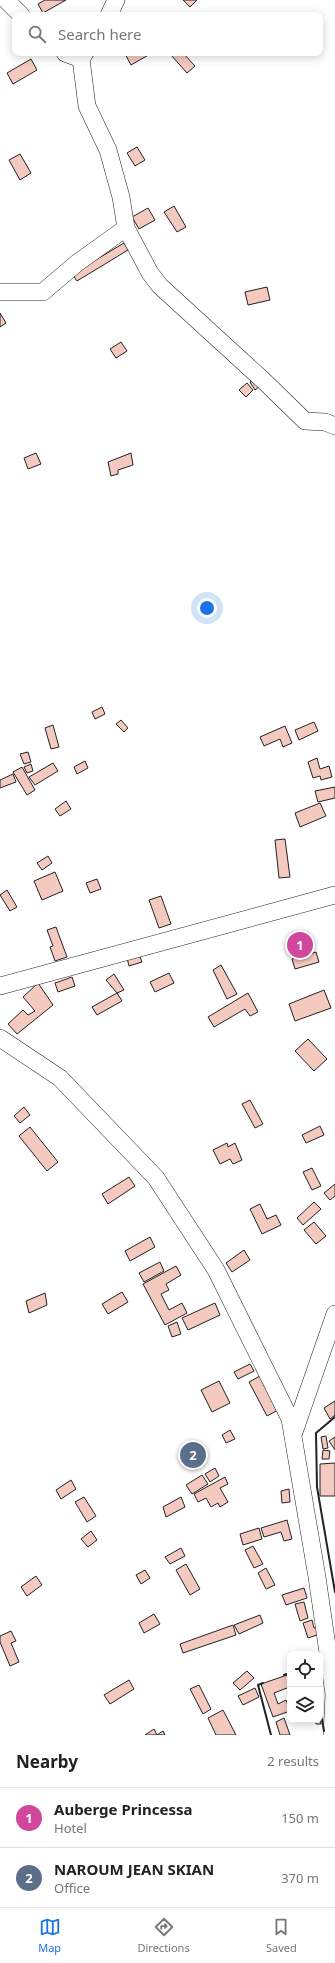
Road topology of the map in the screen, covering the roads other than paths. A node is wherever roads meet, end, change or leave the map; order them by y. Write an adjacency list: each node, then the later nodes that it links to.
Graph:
1 (6, 0): 3 (street)
2 (116, 0): 4 (street)
3 (18, 12)
4 (110, 12)
5 (83, 56): 6 (street)
6 (126, 228): 7 (street); 8 (street)
7 (0, 292)
8 (335, 426)
9 (335, 896): 10 (street)
10 (0, 986)
11 (0, 1038): 13 (street)
12 (335, 1314): 13 (street)
13 (293, 1436): 14 (street)
14 (332, 1735)

